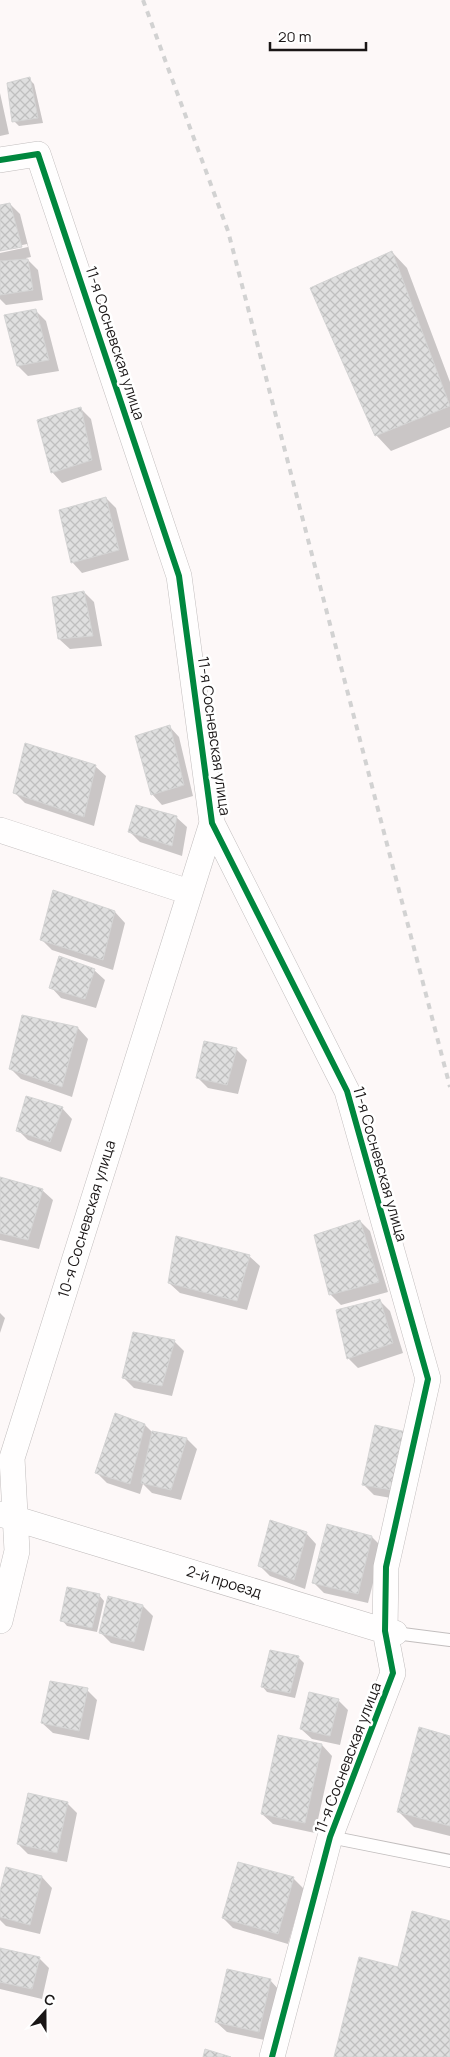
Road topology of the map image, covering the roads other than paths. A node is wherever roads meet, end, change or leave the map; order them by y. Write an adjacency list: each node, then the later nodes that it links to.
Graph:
1 (0, 160): 2 (street, 11-я Сосневская улица)
2 (212, 822): 4 (street, 10-я Сосневская улица); 7 (street, 11-я Сосневская улица)
3 (0, 830): 4 (street)
4 (189, 892): 5 (street, 10-я Сосневская улица)
5 (7, 1516): 6 (street, 10-я Сосневская улица); 7 (street, 2-й проезд)
6 (0, 1621)
7 (390, 1632): 8 (lane, 2-й проезд); 9 (street, 11-я Сосневская улица)
8 (450, 1640)
9 (330, 1837): 10 (lane); 11 (street, 11-я Сосневская улица)
10 (450, 1861)
11 (272, 2057)

